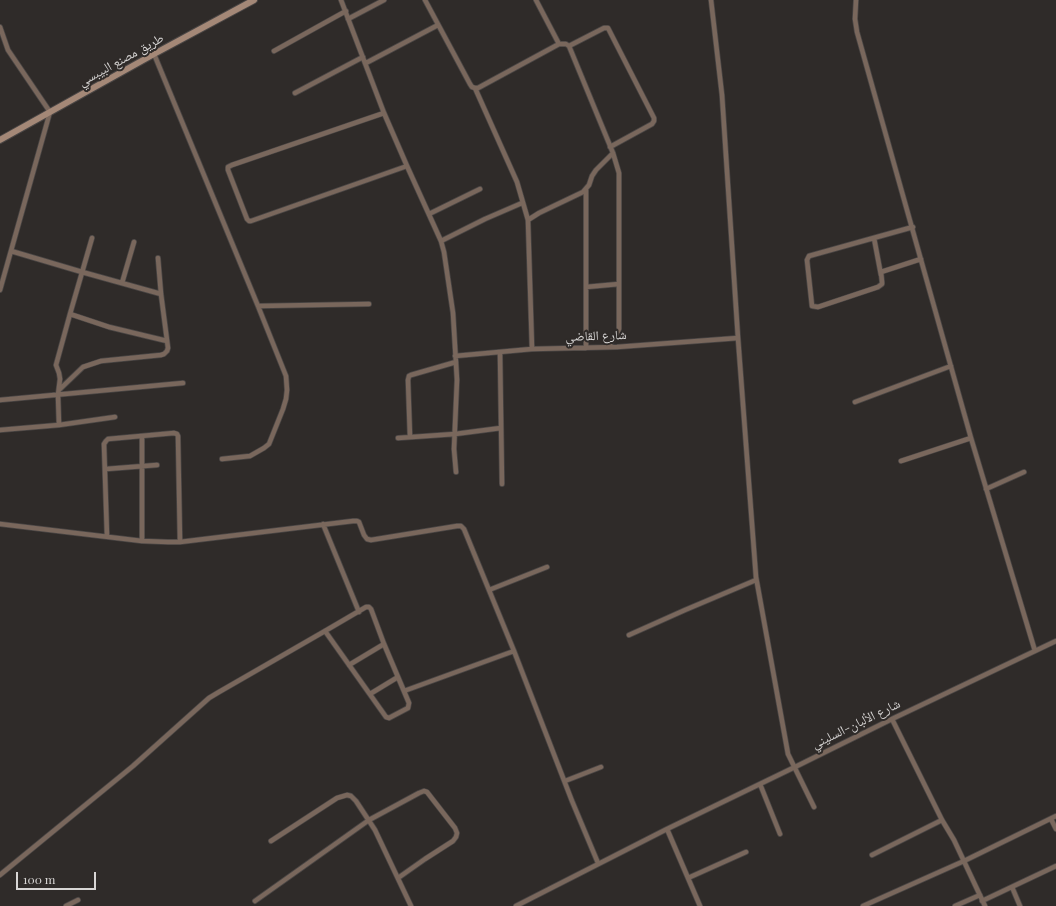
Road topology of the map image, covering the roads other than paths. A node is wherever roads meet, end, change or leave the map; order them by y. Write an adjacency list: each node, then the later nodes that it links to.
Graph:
1 (254, 0): 15 (main road, طريق مصنع البيبسي)
2 (341, 0): 8 (street)
3 (384, 0): 9 (street)
4 (425, 0): 10 (street)
5 (536, 0): 12 (street)
6 (711, 0): 49 (street)
7 (856, 0): 31 (street)
8 (346, 11): 9 (street); 14 (street)
9 (348, 19): 16 (street)
10 (438, 25): 17 (street); 18 (street)
11 (0, 27): 20 (street)
12 (559, 44): 13 (street); 18 (street)
13 (569, 46): 23 (street); 23 (street)
14 (274, 51)
15 (154, 54): 20 (main road, طريق مصنع البيبسي); 46 (street)
16 (363, 57): 17 (street); 19 (street)
17 (366, 63): 21 (street)
18 (475, 88): 28 (street)
19 (295, 93)
20 (50, 112): 22 (main road, طريق مصنع البيبسي); 36 (street)
21 (384, 113): 25 (street); 25 (street)
22 (0, 140)
23 (610, 147): 24 (street)
24 (613, 153): 27 (street); 41 (street)
25 (407, 166): 29 (street)
26 (480, 188): 29 (street)
27 (586, 190): 30 (street); 42 (street)
28 (522, 203): 30 (street); 34 (street)
29 (429, 214): 34 (street)
30 (528, 220): 53 (street)
31 (913, 227): 33 (street); 38 (street)
32 (92, 238): 39 (street)
33 (874, 238): 47 (street); 47 (street)
34 (441, 241): 55 (street)
35 (134, 242): 40 (street)
36 (11, 251): 39 (street); 43 (street)
37 (158, 258): 44 (street)
38 (921, 259): 47 (street); 57 (street)
39 (82, 272): 40 (street); 48 (street)
40 (122, 283): 44 (street)
41 (619, 284): 42 (street); 51 (street)
42 (586, 287): 52 (street)
43 (0, 290)
44 (161, 294): 50 (street)
45 (369, 304): 46 (street)
46 (258, 306): 71 (street)
47 (812, 306)
48 (70, 314): 50 (street); 59 (street)
49 (738, 338): 51 (street, شارع القاضي); 86 (street)
50 (167, 341): 59 (street)
51 (608, 347): 52 (street, شارع القاضي)
52 (586, 348): 53 (street, شارع القاضي)
53 (532, 349): 54 (street, شارع القاضي)
54 (500, 352): 55 (street, شارع القاضي); 64 (street)
55 (455, 356): 56 (street)
56 (456, 362): 66 (street); 68 (street)
57 (951, 366): 61 (street); 70 (street)
58 (183, 383): 59 (street)
59 (59, 392): 60 (street); 63 (street)
60 (0, 400)
61 (855, 402)
62 (115, 418): 63 (street)
63 (59, 425): 65 (street)
64 (502, 428): 66 (street); 78 (street)
65 (0, 430)
66 (455, 434): 68 (street); 76 (street)
67 (142, 436): 74 (street); 75 (street); 84 (street)
68 (410, 437): 69 (street)
69 (398, 438)
70 (972, 438): 72 (street); 79 (street)
71 (222, 459)
72 (901, 461)
73 (157, 465): 74 (street)
74 (143, 467): 75 (street); 83 (street)
75 (106, 469): 82 (street)
76 (456, 472)
77 (1024, 472): 79 (street)
78 (502, 484)
79 (986, 489): 93 (street)
80 (0, 524): 82 (street)
81 (323, 524): 84 (street); 87 (street); 88 (street)
82 (107, 536): 83 (street)
83 (142, 540): 84 (street)
84 (180, 542)
85 (547, 567): 87 (street)
86 (756, 580): 90 (street); 101 (street)
87 (489, 590): 94 (street)
88 (359, 612): 89 (street); 92 (street)
89 (325, 631): 95 (street); 118 (street)
90 (629, 635)
91 (1056, 641): 93 (street, شارع الألبان-السليني)
92 (384, 644): 95 (street); 96 (street)
93 (1035, 650): 99 (street, شارع الألبان-السليني)
94 (514, 651): 97 (street); 102 (street)
95 (349, 665): 98 (street)
96 (398, 677): 97 (street); 98 (street)
97 (404, 691): 98 (street)
98 (370, 694)
99 (892, 719): 101 (street, شارع الألبان-السليني); 108 (street)
100 (601, 767): 102 (street)
101 (795, 767): 103 (street, شارع الألبان-السليني); 104 (street)
102 (565, 782): 116 (street)
103 (760, 784): 109 (street, شارع الألبان-السليني); 111 (street)
104 (814, 807)
105 (1056, 816): 106 (street)
106 (1051, 819): 110 (street); 115 (street)
107 (369, 820): 112 (street); 119 (street); 119 (street); 124 (street)
108 (942, 820): 114 (street); 115 (street)
109 (667, 828): 116 (street, شارع الألبان-السليني); 120 (street)
110 (1056, 829)
111 (780, 834)
112 (270, 841)
113 (746, 852): 120 (street)
114 (872, 855)
115 (964, 861): 122 (street); 130 (street)
116 (598, 863): 128 (street, شارع الألبان-السليني)
117 (1056, 866): 121 (street)
118 (0, 875)
119 (398, 878): 127 (street)
120 (688, 878): 129 (street)
121 (1012, 887): 125 (street); 133 (street)
122 (980, 895): 125 (street); 131 (street)
123 (78, 900): 126 (street)
124 (256, 901)
125 (982, 901): 132 (street)
126 (66, 906)
127 (411, 906)
128 (516, 906)
129 (700, 906)
130 (863, 906)
131 (955, 906)
132 (985, 906)
133 (1020, 906)

